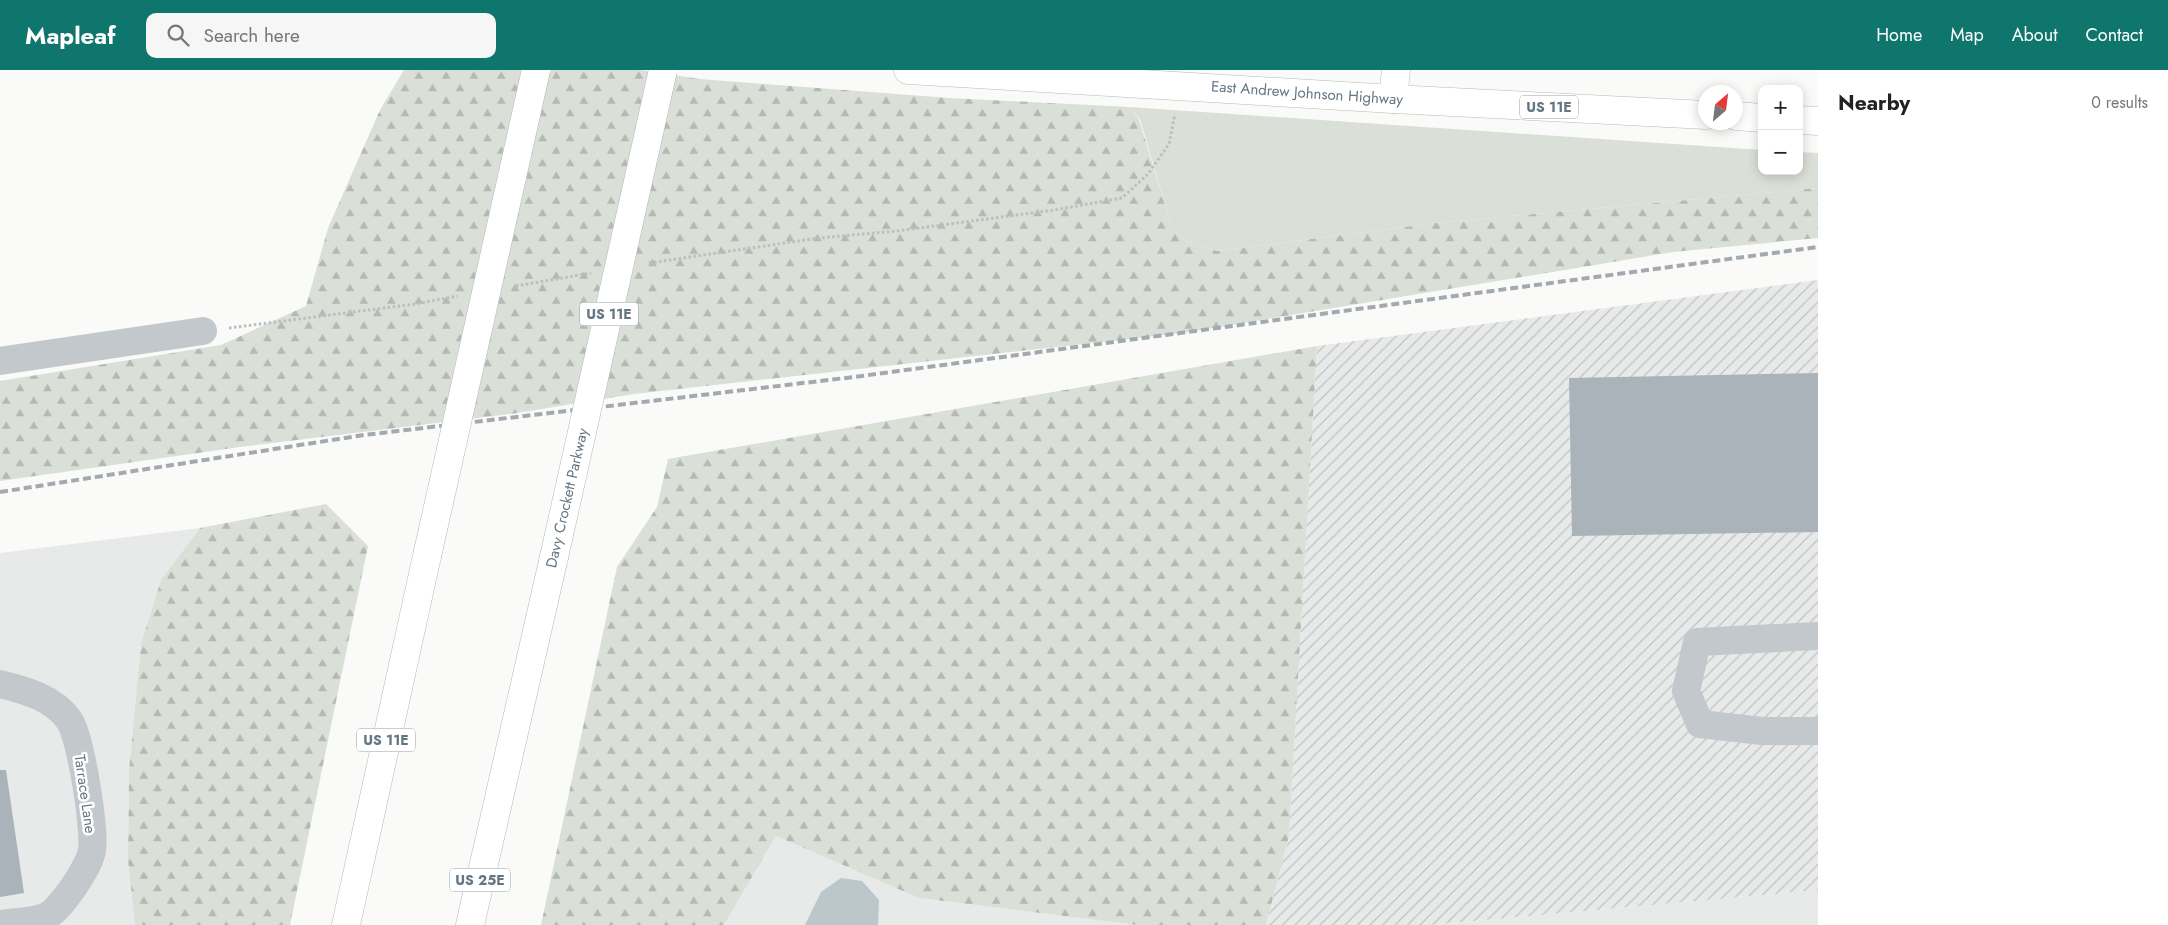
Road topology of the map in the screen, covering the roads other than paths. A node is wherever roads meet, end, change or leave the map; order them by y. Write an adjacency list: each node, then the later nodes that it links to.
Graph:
1 (536, 70): 19 (main road, US 11E, bridge)
2 (663, 70): 16 (main road, Davy Crockett Parkway / US 11E, bridge)
3 (908, 70): 5 (main road, East Andrew Johnson Highway)
4 (1396, 70): 5 (main road)
5 (1393, 99): 6 (main road, East Andrew Johnson Highway / US 11E)
6 (1698, 115)
7 (1743, 117): 8 (main road)
8 (1758, 118)
9 (1803, 120): 10 (main road)
10 (1818, 120)
11 (203, 331): 12 (street)
12 (0, 361)
13 (1818, 636): 15 (street)
14 (0, 684): 17 (street, Tarrace Lane)
15 (1818, 731)
16 (490, 836): 20 (main road, Davy Crockett Parkway / US 25E); 21 (main road)
17 (47, 921): 18 (street, Tarrace Lane)
18 (0, 924)
19 (346, 925)
20 (470, 925)
21 (482, 925)

